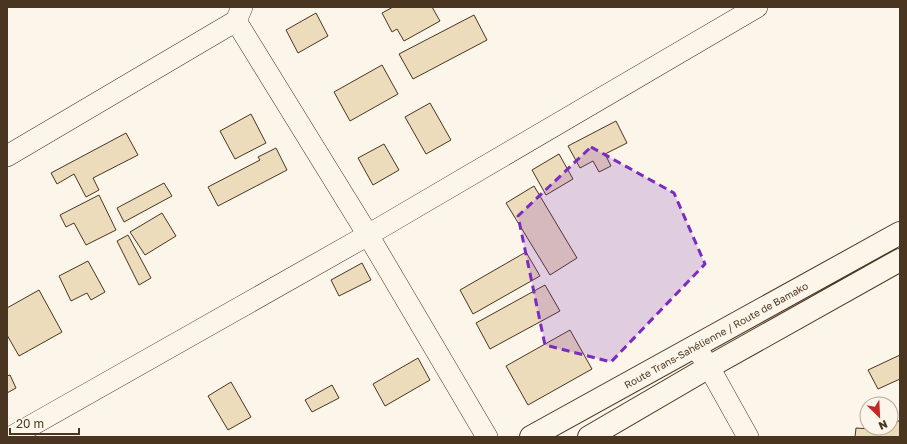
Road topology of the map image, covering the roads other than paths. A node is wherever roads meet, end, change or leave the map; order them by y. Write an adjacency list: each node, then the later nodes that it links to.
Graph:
1 (757, 7): 5 (street)
2 (239, 14): 3 (street); 5 (street)
3 (7, 156)
4 (900, 233): 7 (highway, Route Trans-Sahélienne / Route de Bamako)
5 (368, 235): 9 (street); 10 (street)
6 (900, 260): 8 (highway)
7 (695, 346): 8 (street); 11 (highway, Route Trans-Sahélienne / Route de Bamako)
8 (709, 367): 12 (highway); 13 (street)
9 (11, 437)
10 (486, 437)
11 (531, 437)
12 (589, 437)
13 (748, 437)

